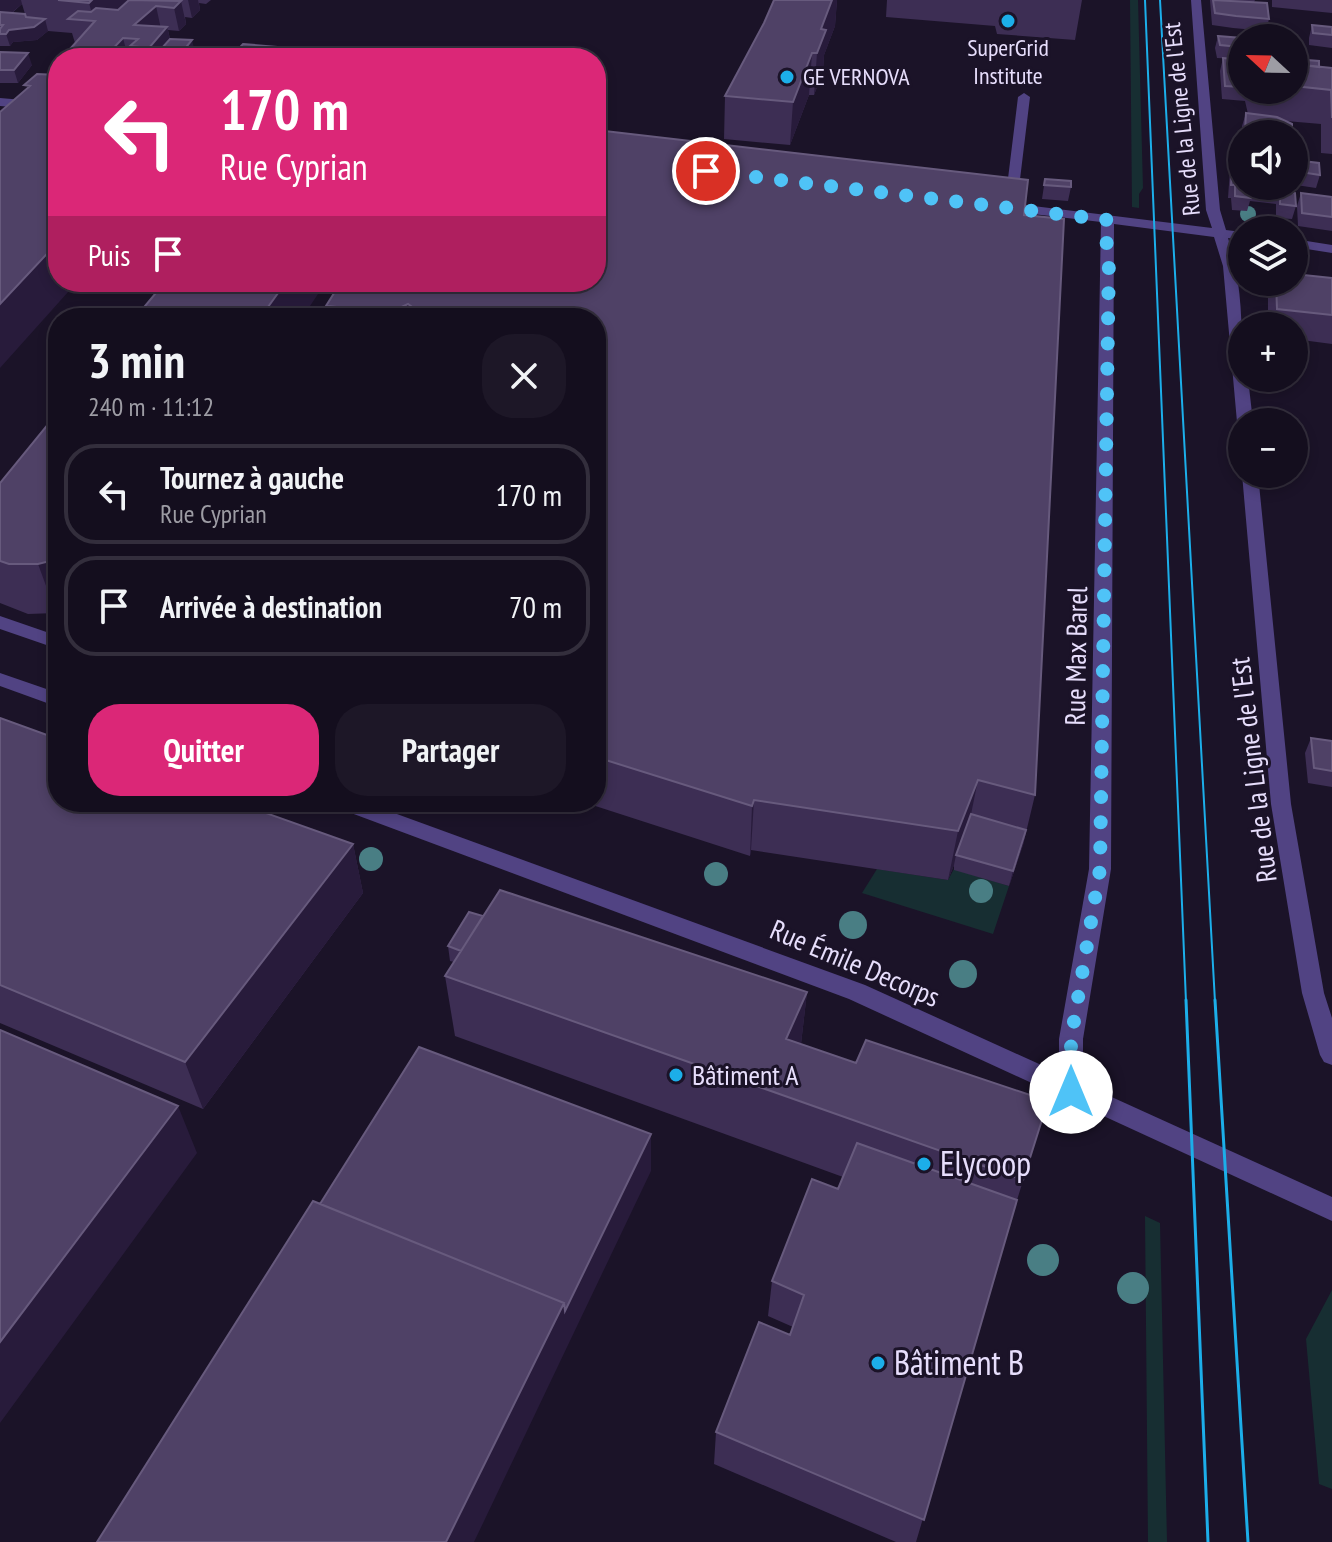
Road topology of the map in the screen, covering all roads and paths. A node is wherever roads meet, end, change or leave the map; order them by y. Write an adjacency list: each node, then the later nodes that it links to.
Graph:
1 (1196, 0): 8 (street, Rue de la Ligne de l'Est)
2 (1024, 97): 6 (street)
3 (0, 102): 4 (street)
4 (48, 106)
5 (981, 204): 6 (street)
6 (1011, 208): 7 (street)
7 (1108, 220): 8 (street); 20 (street, Rue Max Barel)
8 (1222, 234): 9 (street); 12 (street, Rue de la Ligne de l'Est)
9 (1228, 235)
10 (1308, 245): 11 (street)
11 (1332, 249)
12 (1244, 408)
13 (1251, 488): 19 (street, Rue de la Ligne de l'Est)
14 (0, 622): 15 (street)
15 (48, 639)
16 (0, 679): 17 (street)
17 (48, 696)
18 (369, 812): 20 (street, Rue Émile Decorps)
19 (1332, 1055)
20 (1071, 1092): 21 (street, Rue Émile Decorps)
21 (1332, 1209)

